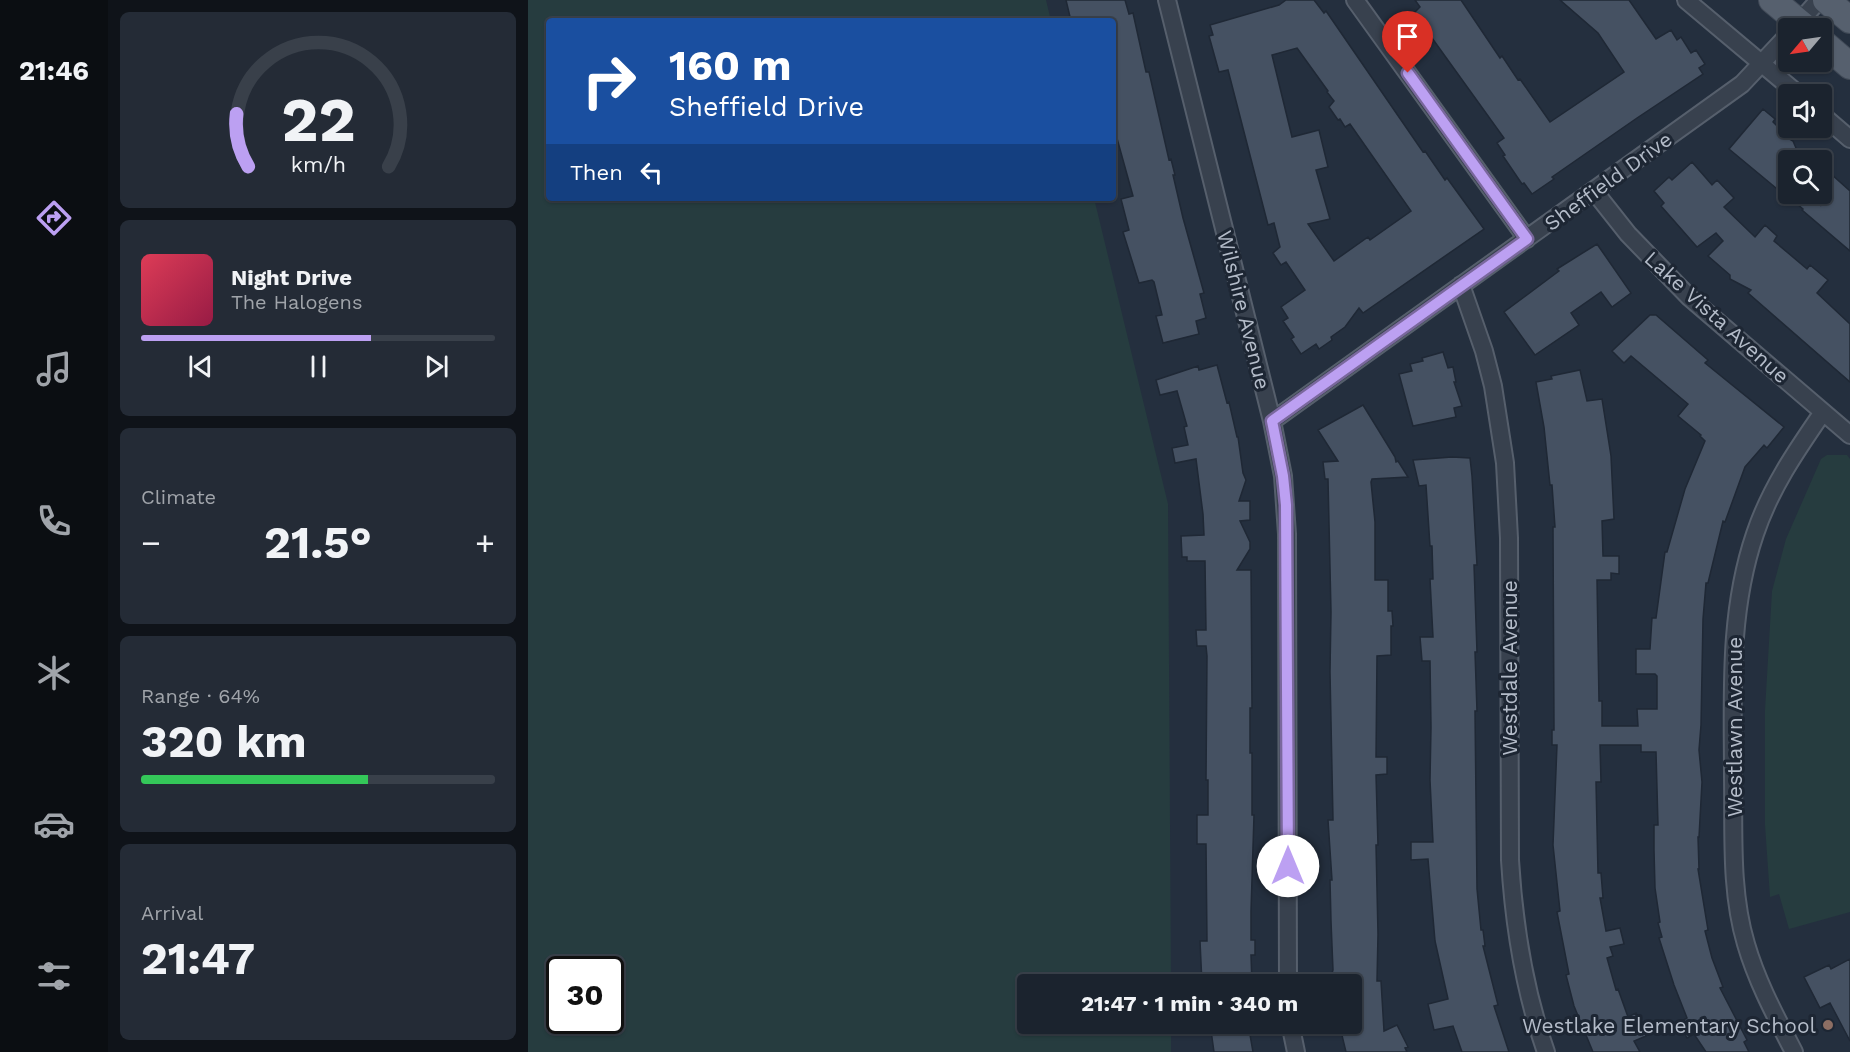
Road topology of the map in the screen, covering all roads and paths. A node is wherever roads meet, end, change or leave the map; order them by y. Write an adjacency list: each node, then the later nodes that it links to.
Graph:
1 (1167, 0): 21 (street, Wilshire Avenue)
2 (1355, 0): 18 (street)
3 (1686, 0): 12 (street)
4 (1772, 0): 7 (main road)
5 (1819, 0): 8 (street, Sheffield Drive)
6 (1826, 0): 9 (main road)
7 (1787, 18)
8 (1805, 18)
9 (1850, 20)
10 (1778, 47): 12 (street, Sheffield Drive)
11 (1832, 50): 13 (main road)
12 (1762, 63): 14 (street); 17 (street, Sheffield Drive)
13 (1850, 66)
14 (1786, 84)
15 (1832, 123): 16 (street)
16 (1850, 139)
17 (1593, 191): 18 (street, Sheffield Drive); 20 (street, Lake Vista Avenue)
18 (1527, 239): 19 (street, Sheffield Drive)
19 (1461, 285): 21 (street, Sheffield Drive); 26 (street, Westdale Avenue)
20 (1823, 412): 22 (street, Lake Vista Avenue); 27 (street, Westlawn Avenue)
21 (1272, 421): 23 (street, Wilshire Avenue)
22 (1850, 435)
23 (1288, 974)
24 (1292, 1034): 25 (street)
25 (1296, 1052)
26 (1546, 1052)
27 (1794, 1052)

